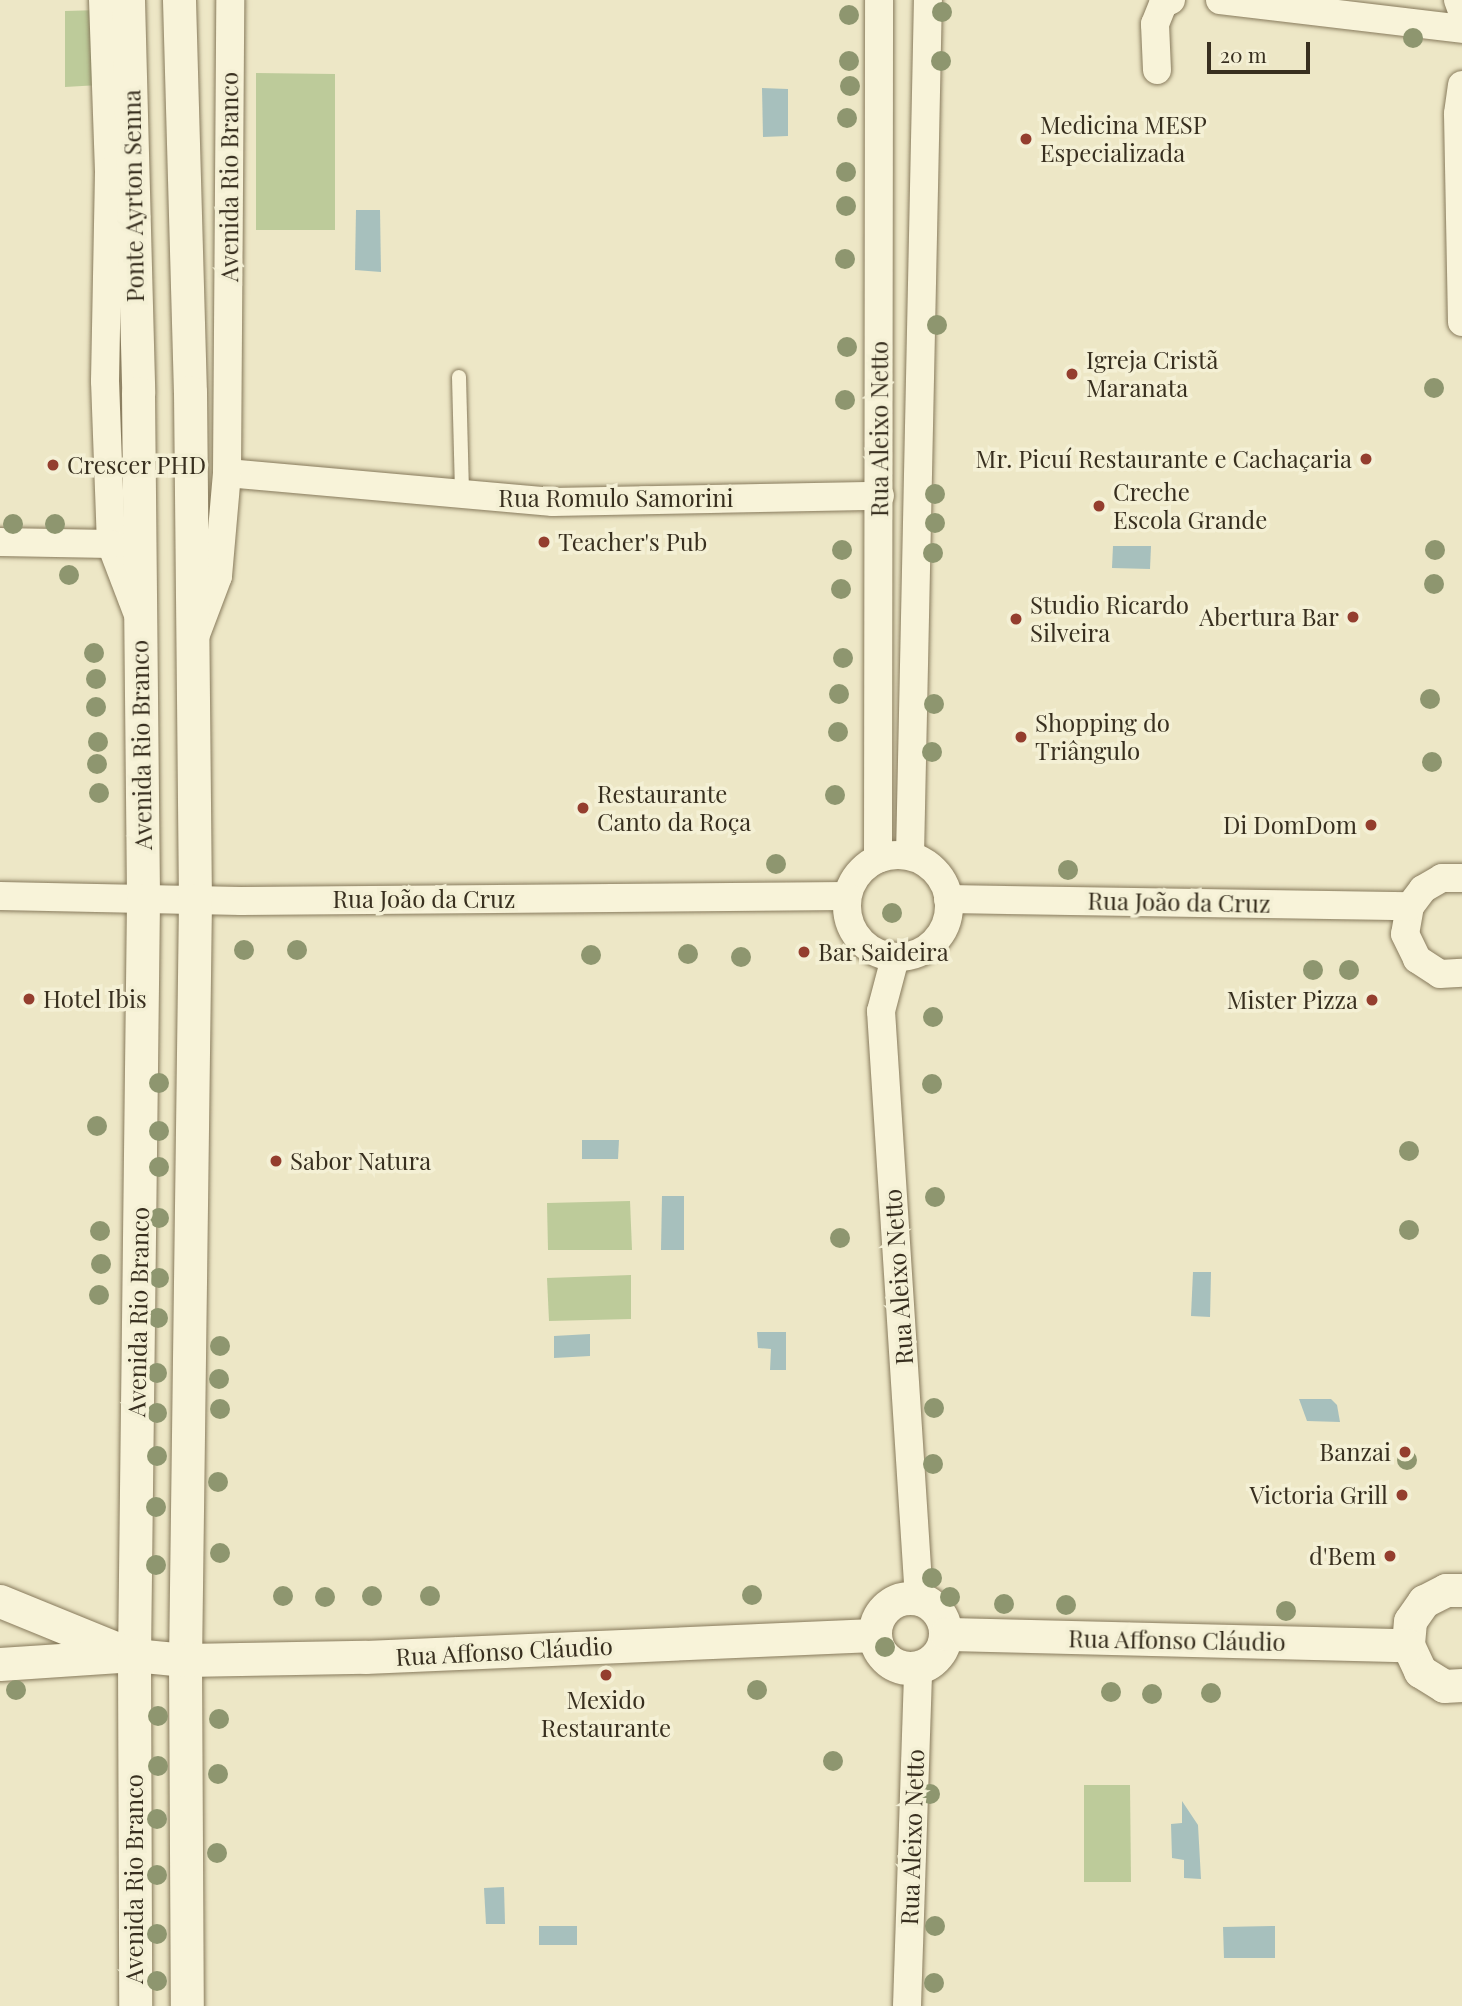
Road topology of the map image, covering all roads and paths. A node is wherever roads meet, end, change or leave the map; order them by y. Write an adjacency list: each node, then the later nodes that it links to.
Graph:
1 (103, 0): 23 (street, Avenida Rio Branco)
2 (128, 0): 18 (street, Ponte Ayrton Senna)
3 (179, 0): 17 (street, Ponte Ayrton Senna)
4 (230, 0): 19 (street, Avenida Rio Branco)
5 (879, 0): 21 (street, Rua Aleixo Netto)
6 (928, 0): 26 (street, Rua Aleixo Netto)
7 (1171, 0): 12 (street)
8 (1220, 0): 11 (street)
9 (1458, 0): 10 (street)
10 (1462, 11)
11 (1462, 29)
12 (1157, 70)
13 (1462, 85): 14 (street)
14 (1460, 114): 15 (street)
15 (1462, 322)
16 (460, 377): 20 (lane)
17 (190, 392): 25 (street, Avenida Rio Branco)
18 (138, 393): 24 (street, Avenida Rio Branco)
19 (227, 473): 20 (street, Rua Romulo Samorini); 25 (street, Avenida Rio Branco)
20 (462, 495): 21 (street, Rua Romulo Samorini)
21 (880, 496): 27 (street, Rua Aleixo Netto)
22 (0, 542): 23 (street)
23 (111, 544): 24 (street, Avenida Rio Branco)
24 (140, 618): 32 (street, Avenida Rio Branco)
25 (193, 643): 33 (street, Avenida Rio Branco)
26 (911, 856): 27 (street); 31 (street)
27 (878, 859): 30 (street)
28 (1462, 878): 34 (street)
29 (0, 896): 32 (street, Rua João da Cruz)
30 (847, 896): 33 (street, Rua João da Cruz); 35 (street)
31 (948, 899): 34 (street, Rua João da Cruz); 35 (street)
32 (142, 900): 33 (street, Rua João da Cruz); 44 (street, Avenida Rio Branco)
33 (195, 900): 45 (street, Avenida Rio Branco)
34 (1410, 906): 36 (street)
35 (895, 958): 38 (street, Rua Aleixo Netto)
36 (1462, 974)
37 (1462, 1590): 43 (street)
38 (919, 1598): 41 (street); 42 (street)
39 (0, 1602): 40 (street); 44 (street, Rua Affonso Cláudio)
40 (0, 1632)
41 (946, 1634): 43 (street, Rua Affonso Cláudio); 47 (street)
42 (874, 1635): 45 (street, Rua Affonso Cláudio); 47 (street)
43 (1408, 1645): 48 (street)
44 (134, 1655): 45 (street, Rua Affonso Cláudio); 46 (street, Rua Affonso Cláudio); 49 (street, Avenida Rio Branco)
45 (185, 1660): 50 (street, Avenida Rio Branco)
46 (0, 1664)
47 (918, 1668): 51 (street, Rua Aleixo Netto)
48 (1462, 1685)
49 (135, 2006)
50 (187, 2006)
51 (906, 2006)

